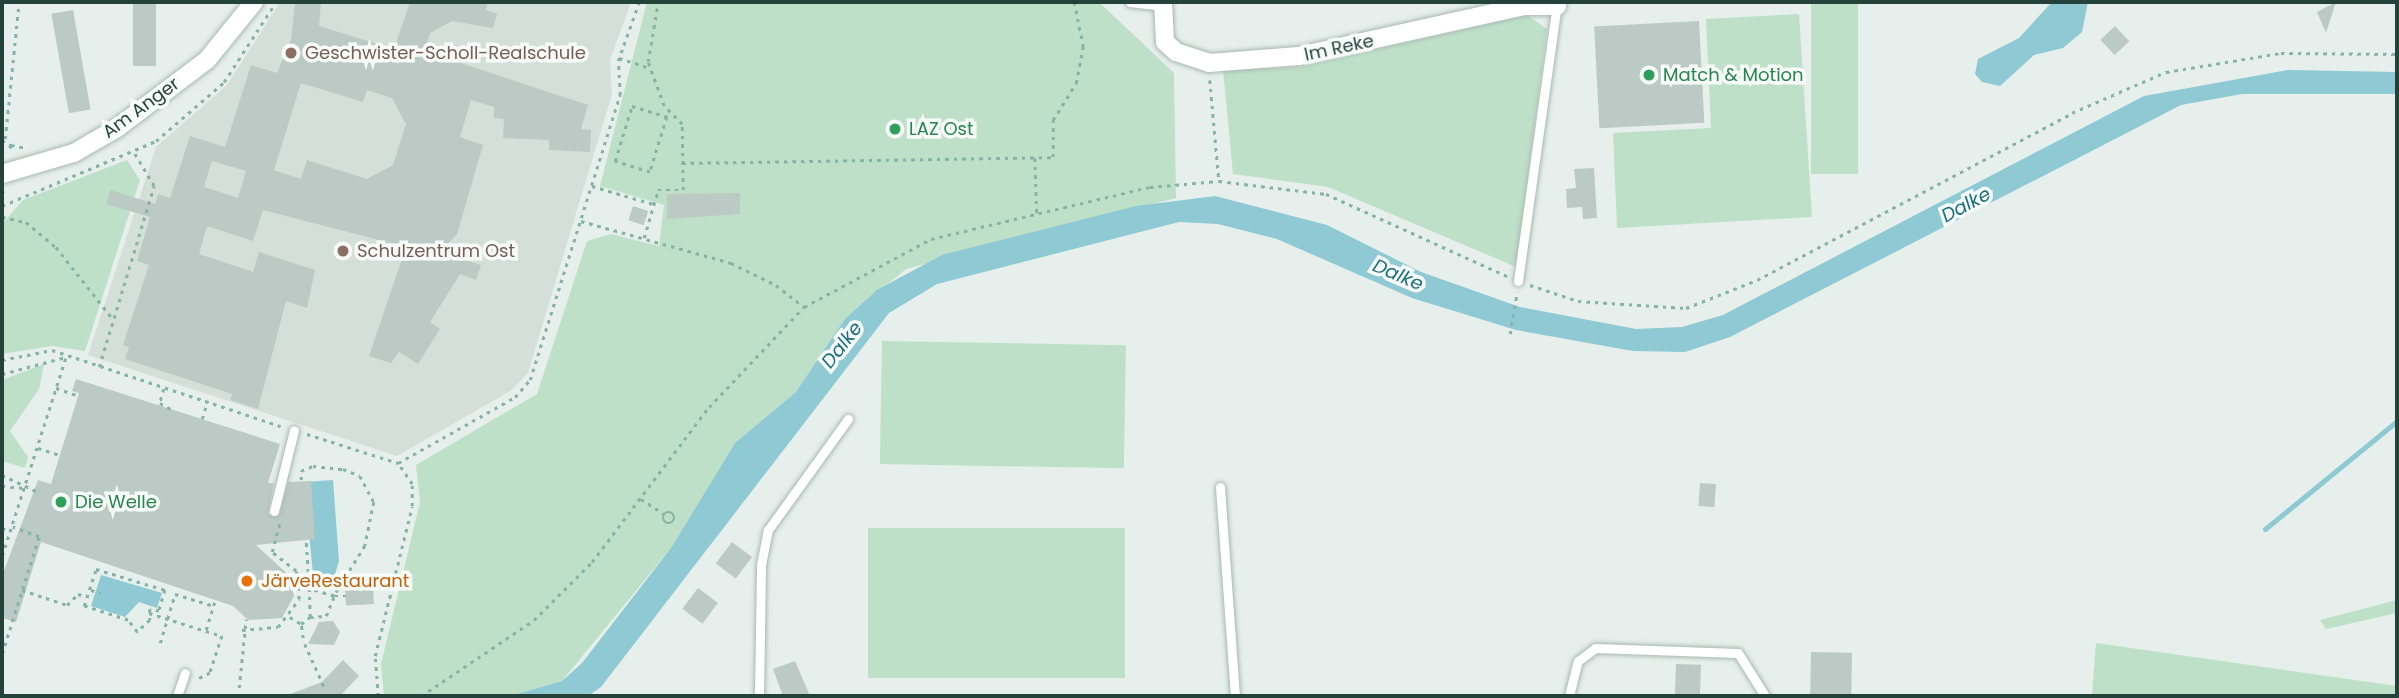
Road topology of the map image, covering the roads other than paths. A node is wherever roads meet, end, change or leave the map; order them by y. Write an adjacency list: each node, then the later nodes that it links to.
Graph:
1 (254, 2): 5 (street, Am Anger)
2 (1130, 2): 3 (lane)
3 (1163, 4): 4 (street, Im Reke)
4 (1557, 4): 6 (lane)
5 (5, 166)
6 (1518, 281)
7 (848, 419): 13 (lane)
8 (294, 430): 10 (lane)
9 (1220, 487): 14 (lane)
10 (274, 511)
11 (185, 673): 12 (lane)
12 (179, 692)
13 (759, 696)
14 (1235, 696)
15 (1569, 696): 16 (lane)
16 (1765, 696)

